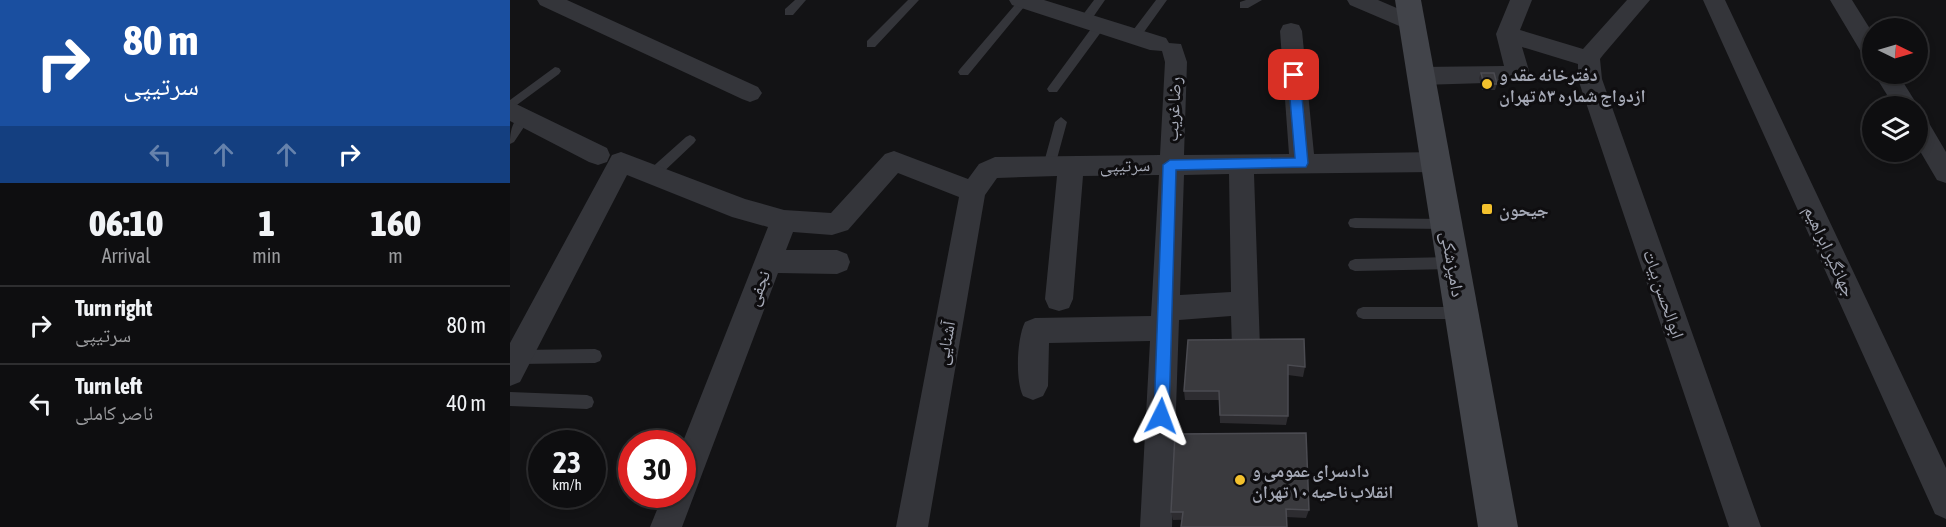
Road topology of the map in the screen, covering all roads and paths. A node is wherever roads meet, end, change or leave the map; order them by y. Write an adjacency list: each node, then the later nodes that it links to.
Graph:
1 (548, 0): 27 (street)
2 (801, 0): 14 (lane)
3 (914, 0): 21 (lane)
4 (1100, 0): 16 (lane)
5 (1162, 0): 20 (lane)
6 (1257, 0): 13 (lane)
7 (1358, 0): 15 (street)
8 (1521, 0): 18 (street)
9 (1639, 0): 22 (street)
10 (1714, 0): 62 (street, جهانگیر ابراهیم)
11 (1841, 0): 19 (street)
12 (1029, 2): 16 (street); 24 (lane)
13 (1244, 5)
14 (789, 12)
15 (1410, 12): 25 (main road, دامپزشکی)
16 (1092, 23): 20 (street); 26 (lane)
17 (1291, 31): 35 (street)
18 (1507, 34): 22 (street); 25 (street)
19 (1862, 35)
20 (1135, 36): 37 (street, رضا غریب)
21 (871, 44)
22 (1589, 59): 68 (street, ابوالحسن بیات)
23 (555, 71): 28 (lane)
24 (964, 72)
25 (1421, 76): 34 (main road, دامپزشکی)
26 (1053, 89)
27 (750, 93)
28 (515, 111): 30 (lane); 33 (street)
29 (1061, 122): 39 (lane)
30 (510, 139)
31 (690, 140): 41 (lane)
32 (1928, 143): 40 (street)
33 (609, 158): 41 (street); 57 (street)
34 (1436, 162): 35 (street, سرتیپی); 45 (main road, دامپزشکی)
35 (1302, 163): 36 (street, سرتیپی)
36 (1241, 164): 37 (street, سرتیپی); 51 (street)
37 (1170, 165): 39 (street, سرتیپی); 54 (street, رضا غریب)
38 (995, 166): 39 (street, سرتیپی); 42 (street, آشنایی)
39 (1060, 166): 50 (street)
40 (1946, 173)
41 (653, 174): 43 (street)
42 (973, 192): 43 (street); 65 (street, آشنایی)
43 (784, 221): 46 (street, نجفی)
44 (1355, 223): 45 (lane)
45 (1446, 224): 48 (main road, دامپزشکی)
46 (768, 261): 47 (street); 61 (street, نجفی)
47 (837, 262)
48 (1453, 263): 49 (lane); 53 (main road, دامپزشکی)
49 (1355, 265)
50 (1059, 299)
51 (1244, 303): 54 (street); 55 (street)
52 (1363, 313): 53 (lane)
53 (1461, 313): 67 (main road, دامپزشکی)
54 (1166, 318): 58 (street); 66 (street, رضا غریب)
55 (1246, 348)
56 (595, 356): 57 (lane)
57 (514, 364)
58 (1033, 386)
59 (510, 399): 60 (lane)
60 (587, 402)
61 (696, 449)
62 (1946, 503)
63 (674, 508): 64 (street)
64 (666, 527)
65 (912, 527)
66 (1155, 527)
67 (1497, 527)
68 (1745, 527)

